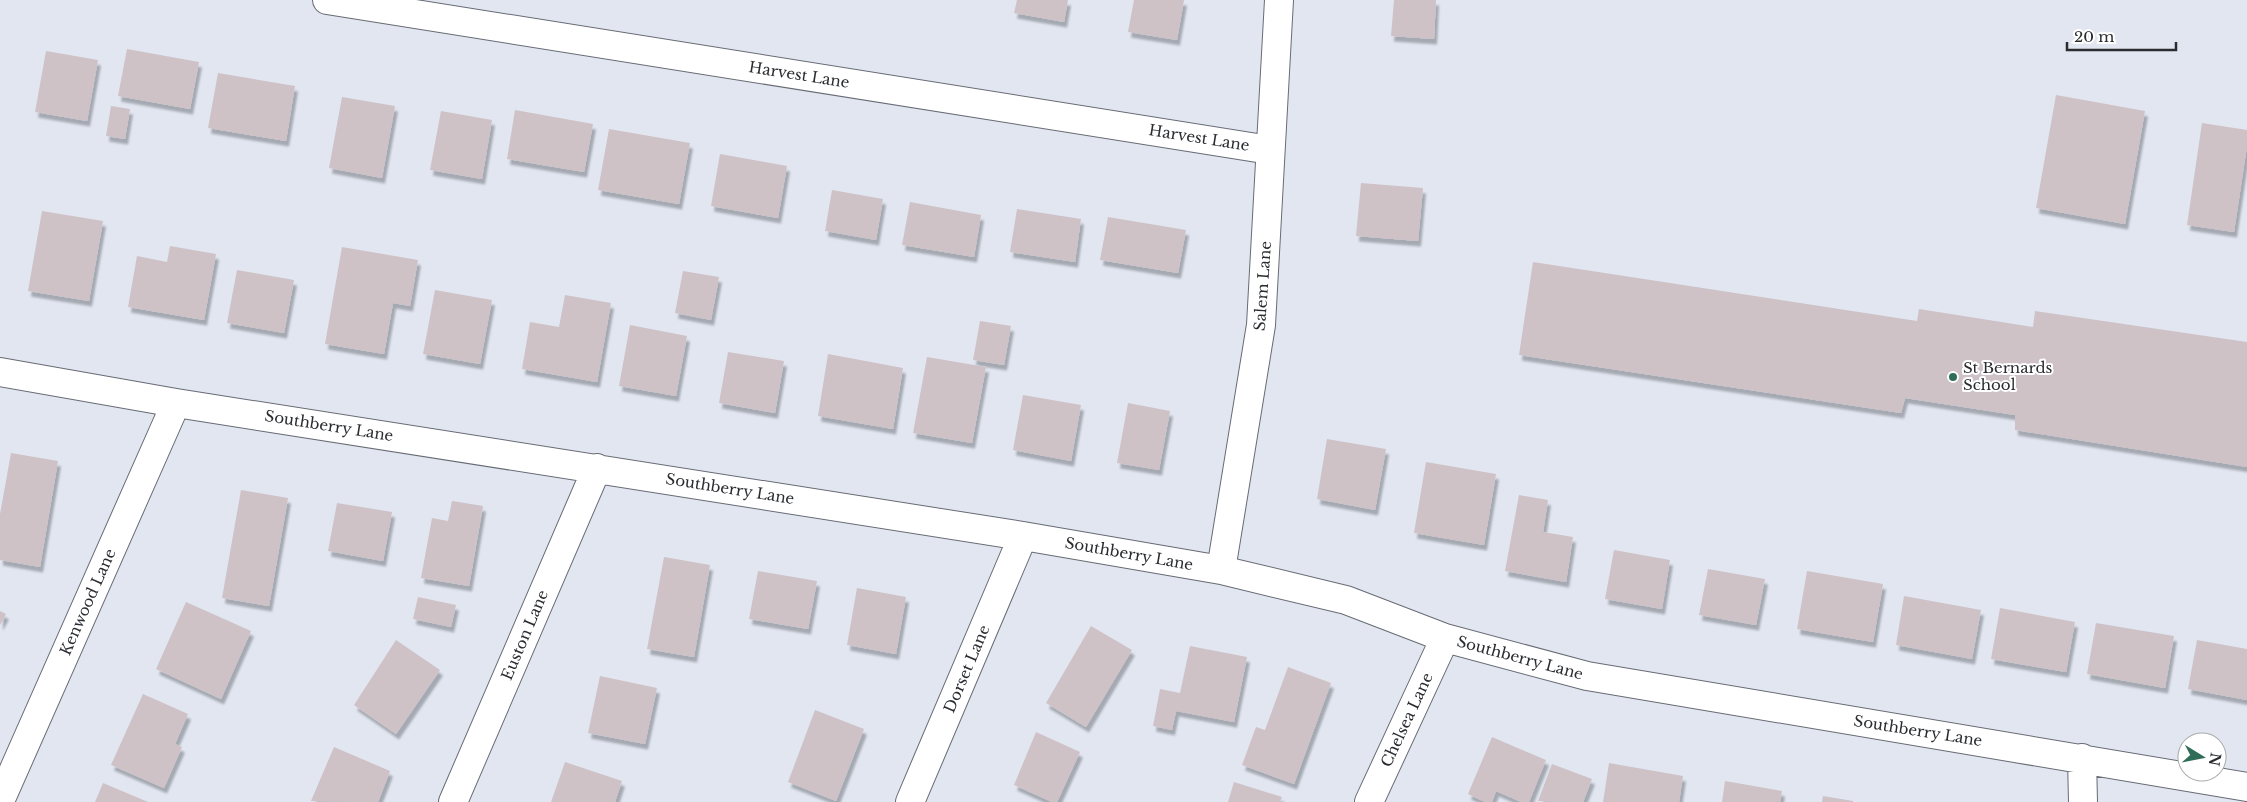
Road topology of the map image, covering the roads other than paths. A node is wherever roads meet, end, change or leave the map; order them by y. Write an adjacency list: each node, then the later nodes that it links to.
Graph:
1 (327, 0): 3 (street, Harvest Lane)
2 (1279, 0): 3 (street, Salem Lane)
3 (1270, 150): 8 (street, Salem Lane)
4 (0, 372): 5 (street, Southberry Lane)
5 (176, 402): 6 (street, Southberry Lane); 12 (street, Kenwood Lane)
6 (597, 468): 7 (street, Southberry Lane); 13 (street, Euston Lane)
7 (1023, 536): 8 (street, Southberry Lane); 14 (street, Dorset Lane)
8 (1221, 570): 9 (street, Southberry Lane)
9 (1445, 638): 10 (street, Southberry Lane); 15 (street, Chelsea Lane)
10 (2082, 758): 11 (street, Southberry Lane); 16 (street)
11 (2247, 786)
12 (0, 802)
13 (453, 802)
14 (910, 802)
15 (1369, 802)
16 (2083, 802)

